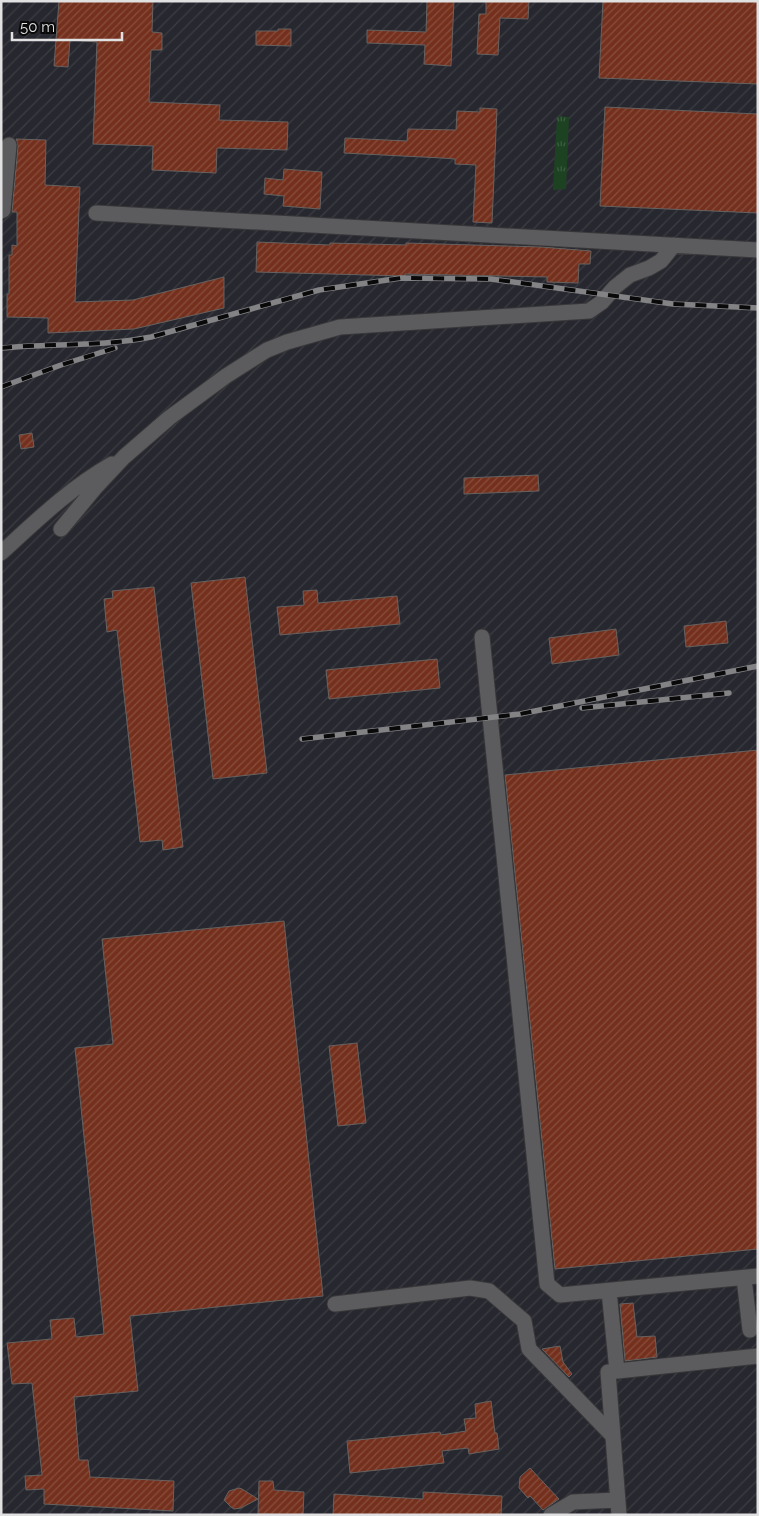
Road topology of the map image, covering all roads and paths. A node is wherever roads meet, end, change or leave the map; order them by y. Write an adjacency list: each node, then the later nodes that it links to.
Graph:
1 (9, 146): 2 (lane)
2 (1, 211)
3 (96, 213): 4 (lane)
4 (674, 245): 5 (lane); 6 (lane)
5 (758, 250)
6 (124, 457): 7 (lane); 8 (lane)
7 (61, 529)
8 (1, 553)
9 (482, 637): 11 (lane)
10 (751, 1277): 11 (lane); 13 (lane)
11 (609, 1291): 15 (lane)
12 (335, 1304): 16 (lane)
13 (750, 1330)
14 (758, 1356): 15 (lane)
15 (617, 1371): 16 (lane)
16 (613, 1436): 17 (lane)
17 (618, 1507): 18 (lane)
18 (551, 1515)

